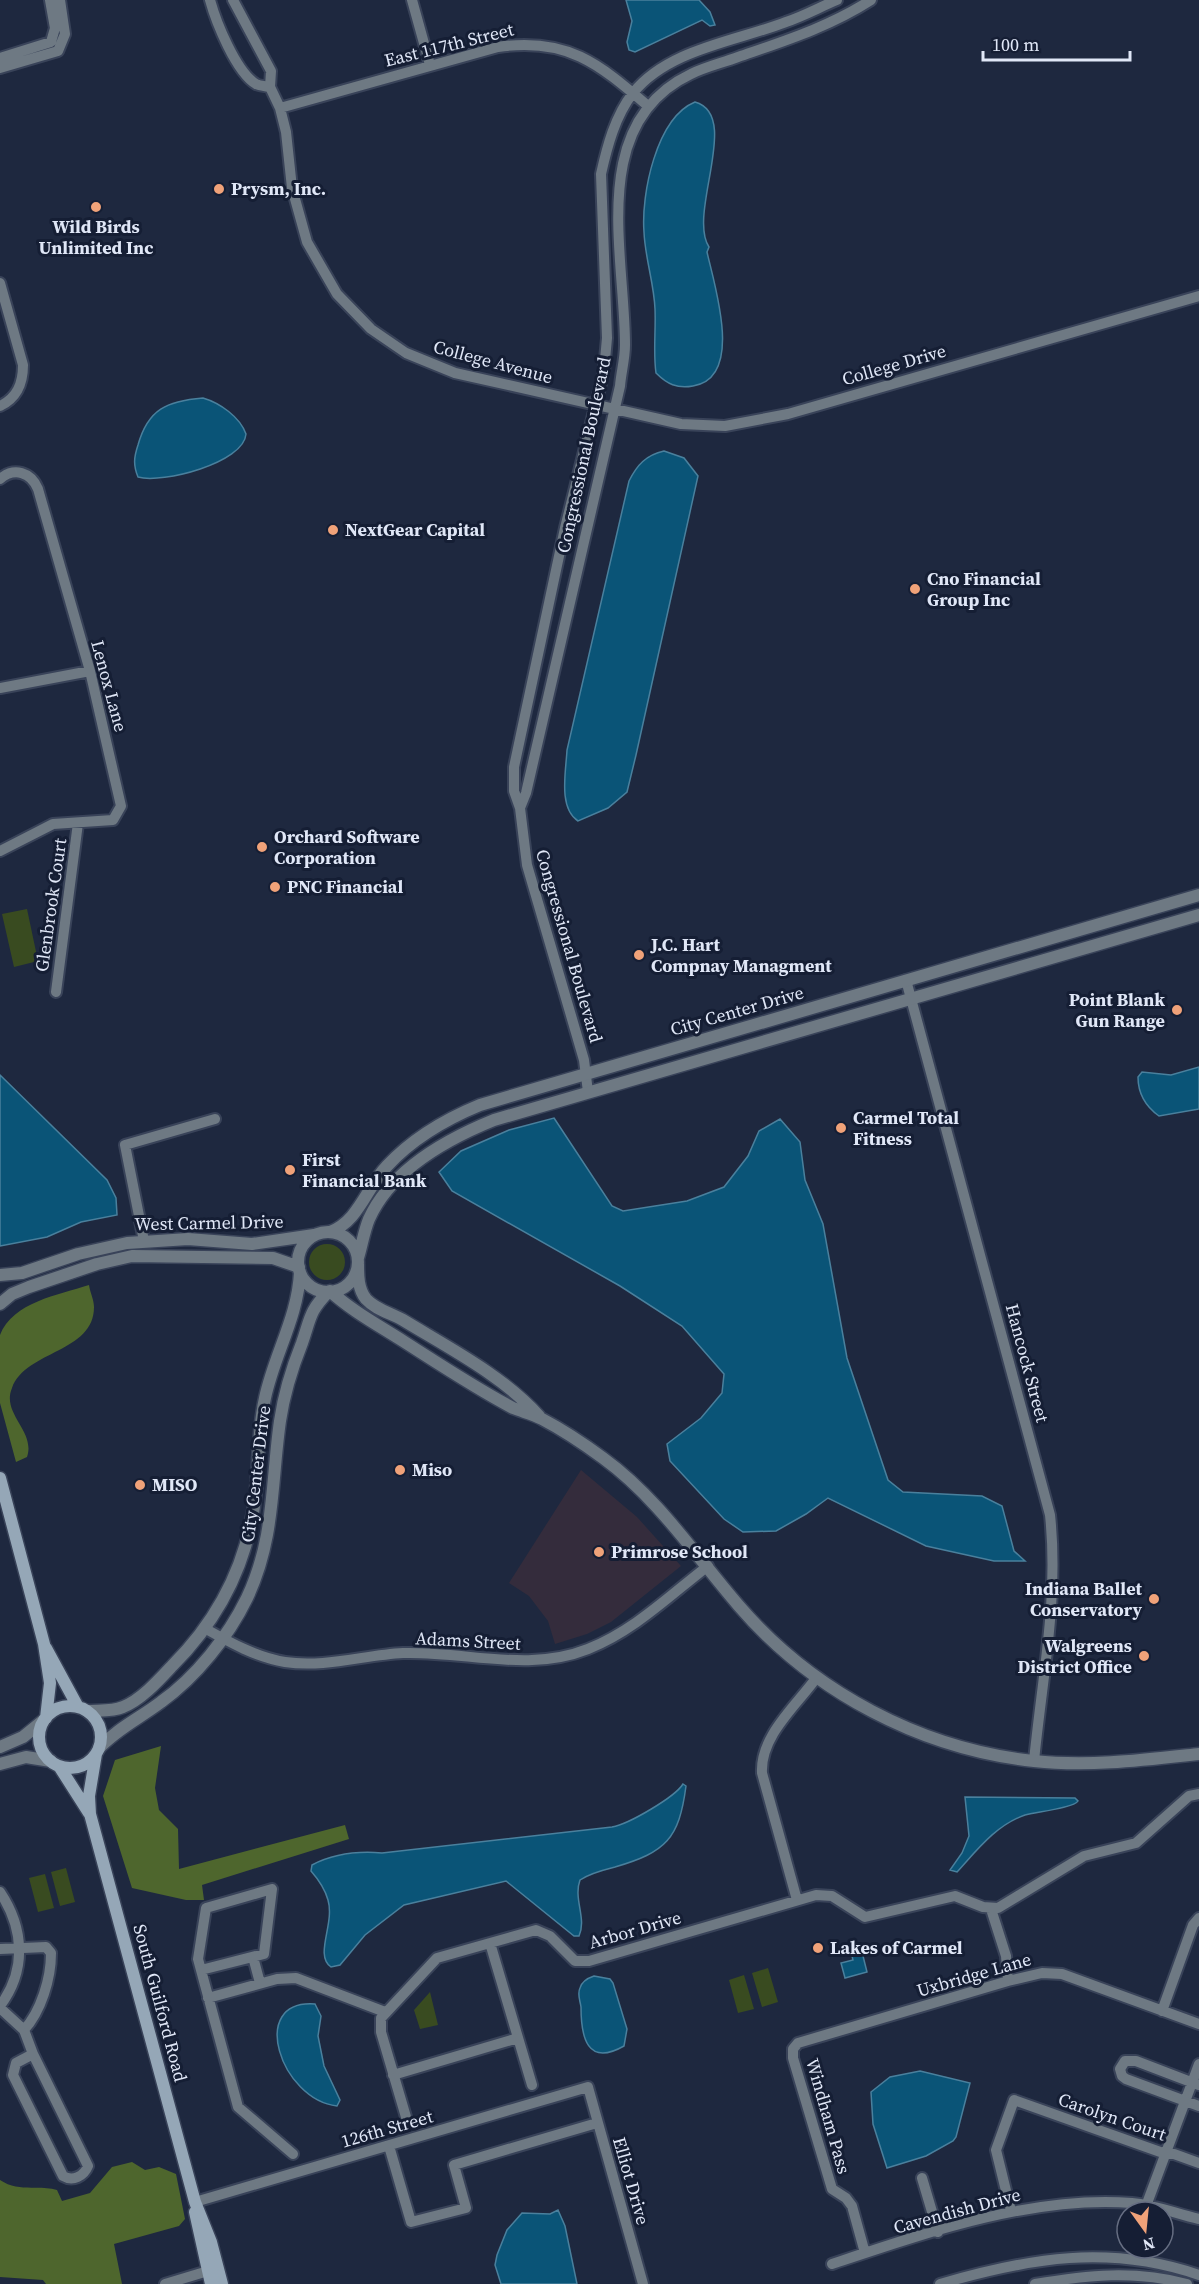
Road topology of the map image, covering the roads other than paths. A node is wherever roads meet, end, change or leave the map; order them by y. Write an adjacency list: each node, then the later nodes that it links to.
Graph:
1 (50, 0): 8 (street)
2 (60, 0): 8 (street)
3 (210, 0): 12 (street)
4 (233, 0): 12 (street, College Avenue)
5 (412, 0): 10 (street)
6 (837, 0): 13 (street, Congressional Boulevard)
7 (871, 0): 14 (street, Congressional Boulevard)
8 (57, 41): 9 (street); 11 (street)
9 (0, 58)
10 (430, 64): 13 (street, East 117th Street); 15 (street, East 117th Street)
11 (0, 68)
12 (270, 87): 15 (street, College Avenue)
13 (633, 93): 14 (street, East 117th Street); 18 (street, Congressional Boulevard)
14 (648, 106): 20 (street, Congressional Boulevard)
15 (280, 108): 18 (street, College Avenue)
16 (0, 283): 19 (street)
17 (1199, 296): 20 (street, College Drive)
18 (595, 405): 20 (street, College Drive); 24 (street, Congressional Boulevard)
19 (0, 406)
20 (615, 410): 24 (street, Congressional Boulevard)
21 (0, 479): 22 (street, Lenox Lane)
22 (90, 671): 23 (street); 25 (street, Lenox Lane)
23 (0, 688)
24 (520, 808): 32 (street, Congressional Boulevard)
25 (78, 823): 26 (street, Lenox Lane); 30 (street, Glenbrook Court)
26 (0, 850)
27 (1199, 895): 29 (street, City Center Drive)
28 (1199, 915): 31 (street, City Center Drive)
29 (906, 980): 31 (street, Hancock Street); 32 (street, City Center Drive)
30 (56, 992)
31 (911, 998): 33 (street, City Center Drive); 55 (street, Hancock Street)
32 (585, 1074): 33 (street, Congressional Boulevard); 35 (street, City Center Drive)
33 (588, 1092): 38 (street, City Center Drive)
34 (215, 1119): 37 (street)
35 (330, 1232): 36 (street); 38 (street)
36 (315, 1235): 37 (street, West Carmel Drive); 39 (street)
37 (144, 1241): 40 (street, West Carmel Drive)
38 (358, 1261): 41 (street); 43 (street)
39 (299, 1269): 41 (street); 42 (street, West Carmel Drive); 46 (street, City Center Drive)
40 (0, 1275)
41 (329, 1292): 43 (street); 47 (street, City Center Drive)
42 (0, 1304)
43 (540, 1417): 45 (street)
44 (0, 1478): 48 (main road)
45 (708, 1566): 47 (street, Adams Street); 49 (street)
46 (206, 1629): 47 (street, Adams Street); 50 (street, City Center Drive)
47 (223, 1638): 53 (street, City Center Drive)
48 (44, 1644): 50 (main road); 51 (main road)
49 (817, 1677): 55 (street); 61 (street)
50 (83, 1709): 51 (main road); 53 (main road)
51 (45, 1719): 52 (street); 56 (main road)
52 (0, 1747)
53 (98, 1751): 56 (main road); 59 (main road, South Guilford Road)
54 (1199, 1754): 55 (street)
55 (1034, 1761)
56 (55, 1763): 57 (street); 59 (main road, South Guilford Road)
57 (0, 1764)
58 (1199, 1794): 62 (street)
59 (90, 1814): 95 (main road, South Guilford Road)
60 (0, 1892): 65 (street)
61 (797, 1900): 62 (street, Arbor Drive); 64 (street, Arbor Drive)
62 (991, 1909): 69 (street)
63 (1198, 1919): 73 (street)
64 (490, 1943): 74 (street, Arbor Drive); 77 (street)
65 (21, 1947): 66 (street); 72 (street); 76 (street)
66 (0, 1949)
67 (252, 1957): 68 (street); 68 (street); 70 (street)
68 (201, 1970): 71 (street)
69 (1008, 1982): 73 (street, Uxbridge Lane); 78 (street, Uxbridge Lane)
70 (260, 1983): 71 (street); 74 (street)
71 (208, 1998): 90 (street)
72 (0, 2007): 76 (street)
73 (1162, 2011): 75 (street, Uxbridge Lane)
74 (385, 2013): 81 (street)
75 (1199, 2024)
76 (24, 2030): 79 (street)
77 (518, 2038): 81 (street); 83 (street)
78 (793, 2049): 101 (street, Windham Pass)
79 (33, 2054): 79 (street)
80 (1199, 2064): 82 (street)
81 (393, 2075): 87 (street)
82 (1196, 2084): 85 (street); 85 (street)
83 (532, 2085)
84 (588, 2087): 88 (street, Elliot Drive); 89 (street, 126th Street)
85 (1186, 2102): 86 (street); 91 (street)
86 (1199, 2106)
87 (406, 2117)
88 (597, 2123): 89 (street); 112 (street, Elliot Drive)
89 (389, 2146): 95 (street, 126th Street)
90 (293, 2154)
91 (1166, 2154): 92 (street, Carolyn Court); 94 (street); 97 (street, Carolyn Court)
92 (1199, 2163)
93 (922, 2178): 100 (street)
94 (1147, 2200)
95 (195, 2202): 106 (main road, South Guilford Road); 111 (main road, South Guilford Road)
96 (1115, 2206): 97 (street, Cavendish Drive)
97 (1011, 2211): 100 (street, Cavendish Drive)
98 (1175, 2215): 99 (street, Cavendish Drive)
99 (1199, 2219)
100 (938, 2232): 101 (street, Cavendish Drive)
101 (865, 2253): 105 (street, Cavendish Drive)
102 (1115, 2255): 113 (street)
103 (1133, 2260): 107 (street)
104 (1151, 2260): 108 (street)
105 (832, 2264)
106 (208, 2271): 109 (street); 110 (main road, South Guilford Road)
107 (1130, 2274): 114 (street); 115 (street)
108 (1199, 2275)
109 (165, 2284)
110 (211, 2284)
111 (222, 2284)
112 (643, 2284)
113 (940, 2284)
114 (1035, 2284)
115 (1187, 2284)

